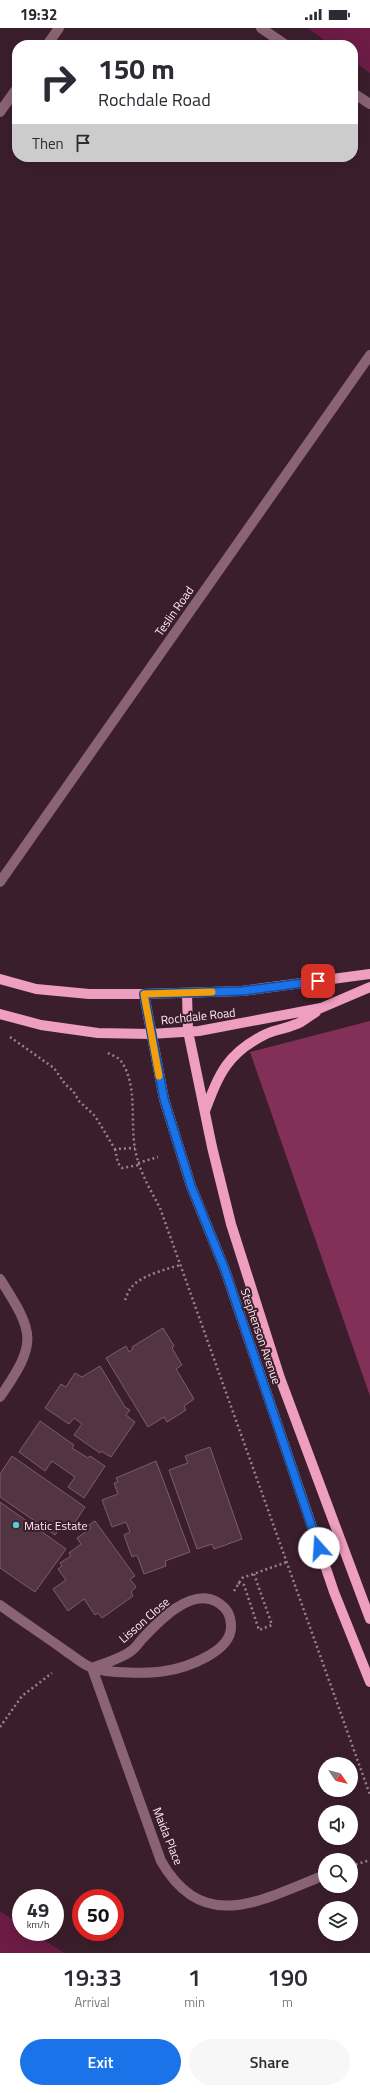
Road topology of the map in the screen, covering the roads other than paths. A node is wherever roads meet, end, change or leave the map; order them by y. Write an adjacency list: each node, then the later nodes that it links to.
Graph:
1 (59, 28): 3 (street)
2 (262, 28): 4 (street)
3 (51, 40)
4 (279, 40)
5 (12, 95): 8 (street)
6 (358, 96): 7 (street)
7 (370, 104)
8 (0, 112)
9 (370, 355): 10 (street, Teslin Road)
10 (0, 882)
11 (370, 974): 14 (main road, Rochdale Road)
12 (0, 979): 15 (main road, Rochdale Road)
13 (370, 987): 16 (main road, Rochdale Road)
14 (186, 993): 15 (main road, Rochdale Road); 18 (main road, Stephenson Avenue)
15 (144, 994): 19 (main road, Stephenson Avenue)
16 (321, 1008): 18 (main road, Rochdale Road); 20 (main road)
17 (0, 1014): 19 (main road, Rochdale Road)
18 (188, 1031): 19 (main road, Rochdale Road); 20 (main road, Stephenson Avenue)
19 (150, 1034): 26 (main road, Stephenson Avenue)
20 (205, 1112): 24 (main road, Stephenson Avenue)
21 (0, 1280): 22 (street)
22 (0, 1397)
23 (0, 1605): 25 (street, Lisson Close)
24 (370, 1619)
25 (92, 1668): 25 (street, Lisson Close); 27 (street, Maida Place)
26 (370, 1682)
27 (318, 1878)

